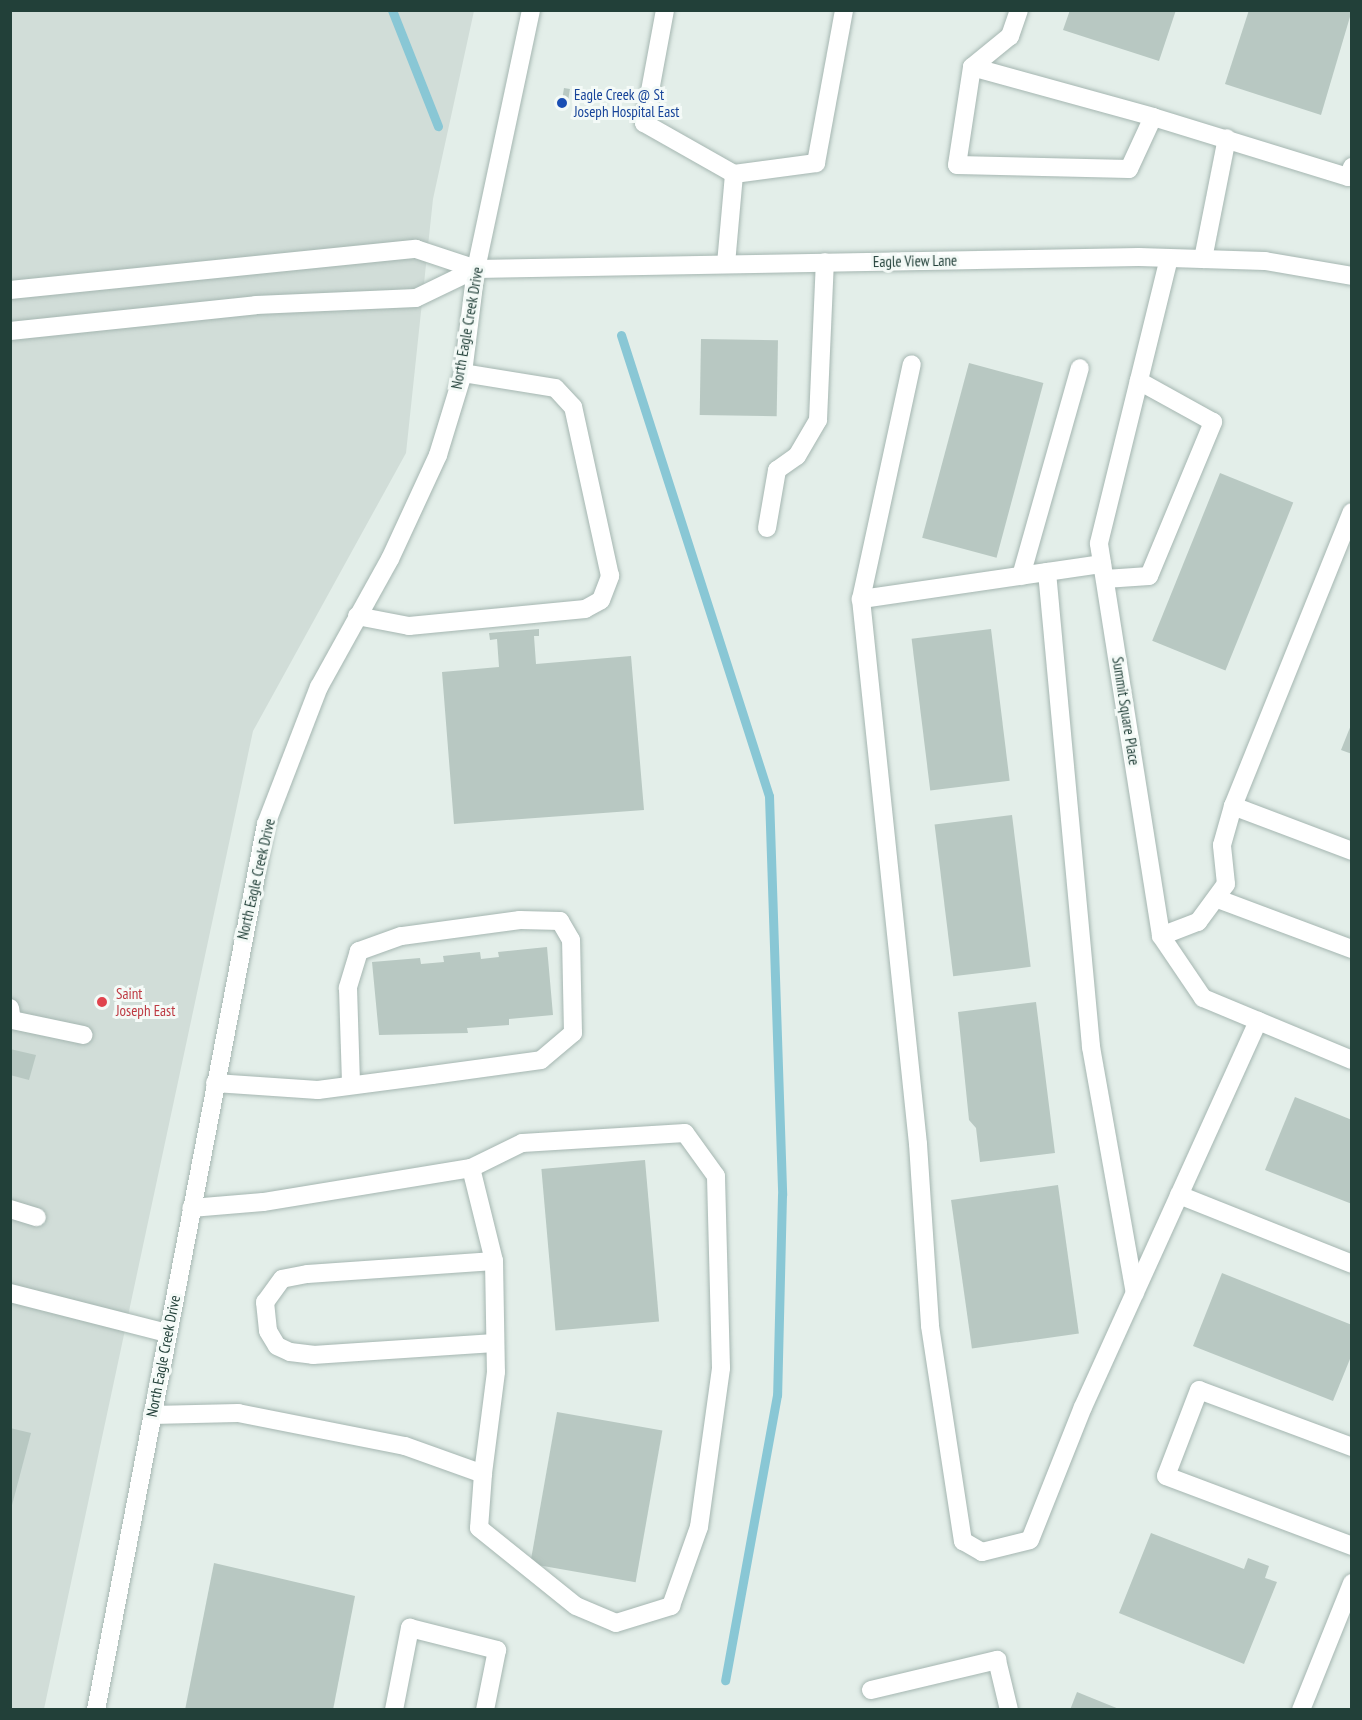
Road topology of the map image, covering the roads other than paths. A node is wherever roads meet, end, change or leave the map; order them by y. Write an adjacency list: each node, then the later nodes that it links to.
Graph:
1 (531, 10): 14 (street, North Eagle Creek Drive)
2 (665, 10): 9 (street)
3 (844, 10): 9 (street)
4 (1018, 10): 5 (street)
5 (972, 67): 6 (street); 6 (street)
6 (1153, 117): 7 (street)
7 (1227, 138): 8 (street); 11 (street)
8 (1352, 167)
9 (734, 174): 13 (street)
10 (1168, 258): 11 (street, Eagle View Lane); 12 (street, Eagle View Lane); 21 (street, Summit Square Place)
11 (1203, 259): 15 (street, Eagle View Lane)
12 (825, 262): 13 (street, Eagle View Lane); 23 (street)
13 (726, 264): 14 (street, Eagle View Lane)
14 (476, 268): 16 (street); 17 (street); 20 (street, North Eagle Creek Drive)
15 (1352, 276)
16 (10, 290)
17 (10, 331)
18 (912, 363): 27 (street)
19 (1080, 368): 26 (street)
20 (463, 372): 28 (street, North Eagle Creek Drive); 28 (street)
21 (1139, 381): 25 (street, Summit Square Place); 25 (street)
22 (1352, 512): 29 (street)
23 (767, 528)
24 (1047, 572): 25 (street); 26 (street); 48 (street)
25 (1104, 572): 32 (street, Summit Square Place)
26 (1021, 576): 27 (street)
27 (861, 599): 48 (street)
28 (357, 616): 38 (street, North Eagle Creek Drive)
29 (1233, 806): 30 (street); 31 (street)
30 (1352, 851)
31 (1218, 899): 32 (street); 33 (street)
32 (1161, 936): 35 (street, Summit Square Place)
33 (1352, 949)
34 (11, 1019): 36 (street)
35 (1258, 1021): 37 (street, Summit Square Place); 41 (street)
36 (83, 1035)
37 (1352, 1060)
38 (215, 1083): 39 (street); 42 (street, North Eagle Creek Drive)
39 (351, 1085): 39 (street)
40 (471, 1168): 42 (street); 45 (street); 53 (street)
41 (1179, 1195): 46 (street); 48 (street)
42 (191, 1208): 49 (street, North Eagle Creek Drive)
43 (10, 1209): 44 (street)
44 (37, 1217)
45 (494, 1261): 50 (street); 50 (street)
46 (1352, 1264)
47 (10, 1293): 49 (street)
48 (1135, 1293)
49 (167, 1334): 51 (street, North Eagle Creek Drive)
50 (495, 1344): 53 (street)
51 (152, 1415): 53 (street); 57 (street, North Eagle Creek Drive)
52 (1352, 1447): 54 (street)
53 (483, 1474)
54 (1352, 1546)
55 (1352, 1583): 61 (street)
56 (871, 1690): 60 (street)
57 (96, 1710)
58 (394, 1710): 59 (street)
59 (485, 1710)
60 (1009, 1710)
61 (1301, 1710)

